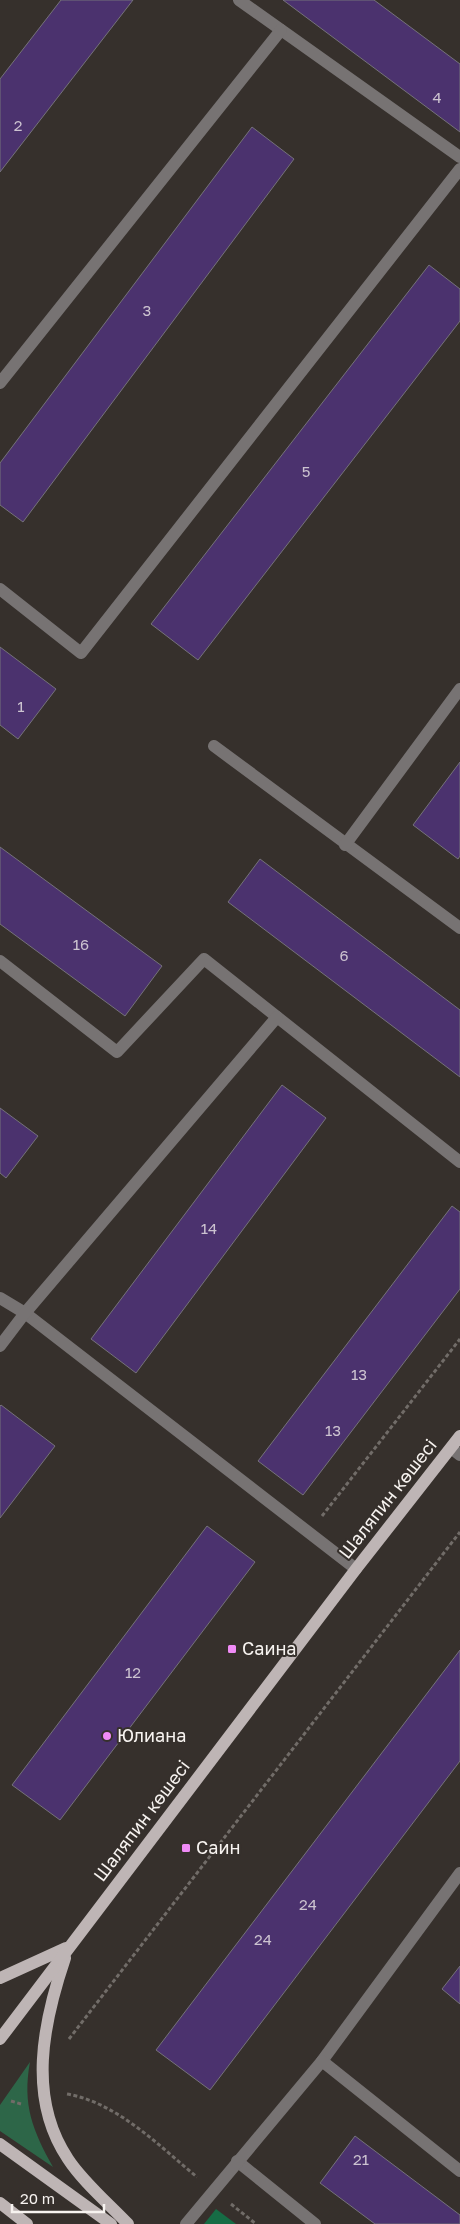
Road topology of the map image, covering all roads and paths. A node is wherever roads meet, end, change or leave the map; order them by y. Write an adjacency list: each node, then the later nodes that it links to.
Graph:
1 (239, 0): 2 (lane)
2 (281, 30): 3 (lane); 5 (lane)
3 (460, 157)
4 (460, 168): 6 (lane)
5 (0, 383)
6 (0, 589)
7 (460, 689): 9 (lane)
8 (214, 746): 9 (lane)
9 (345, 845): 10 (lane)
10 (460, 928)
11 (0, 961): 12 (lane)
12 (277, 1017): 13 (lane); 15 (lane)
13 (460, 1162)
14 (0, 1298): 15 (lane)
15 (25, 1313): 17 (lane); 22 (lane)
16 (460, 1338): 20 (path)
17 (0, 1346)
18 (460, 1436): 19 (main road, Шаляпин көшесі)
19 (455, 1451): 22 (main road, Шаляпин көшесі)
20 (335, 1501)
21 (460, 1532): 27 (path)
22 (356, 1569): 24 (main road, Шаляпин көшесі)
23 (460, 1873): 28 (lane)
24 (68, 1947): 25 (main road); 26 (main road, Шаляпин көшесі); 41 (main road)
25 (0, 1978)
26 (0, 2039)
27 (66, 2042)
28 (322, 2061): 35 (lane); 36 (lane)
29 (65, 2085): 37 (path)
30 (11, 2101): 31 (path)
31 (21, 2104)
32 (0, 2144): 34 (main road)
33 (0, 2157): 34 (main road)
34 (18, 2157): 40 (main road)
35 (237, 2161): 37 (lane); 44 (lane)
36 (460, 2171)
37 (213, 2190): 42 (lane); 43 (path)
38 (0, 2203): 39 (main road)
39 (27, 2224)
40 (111, 2224)
41 (128, 2224)
42 (186, 2224)
43 (256, 2224)
44 (315, 2224)

